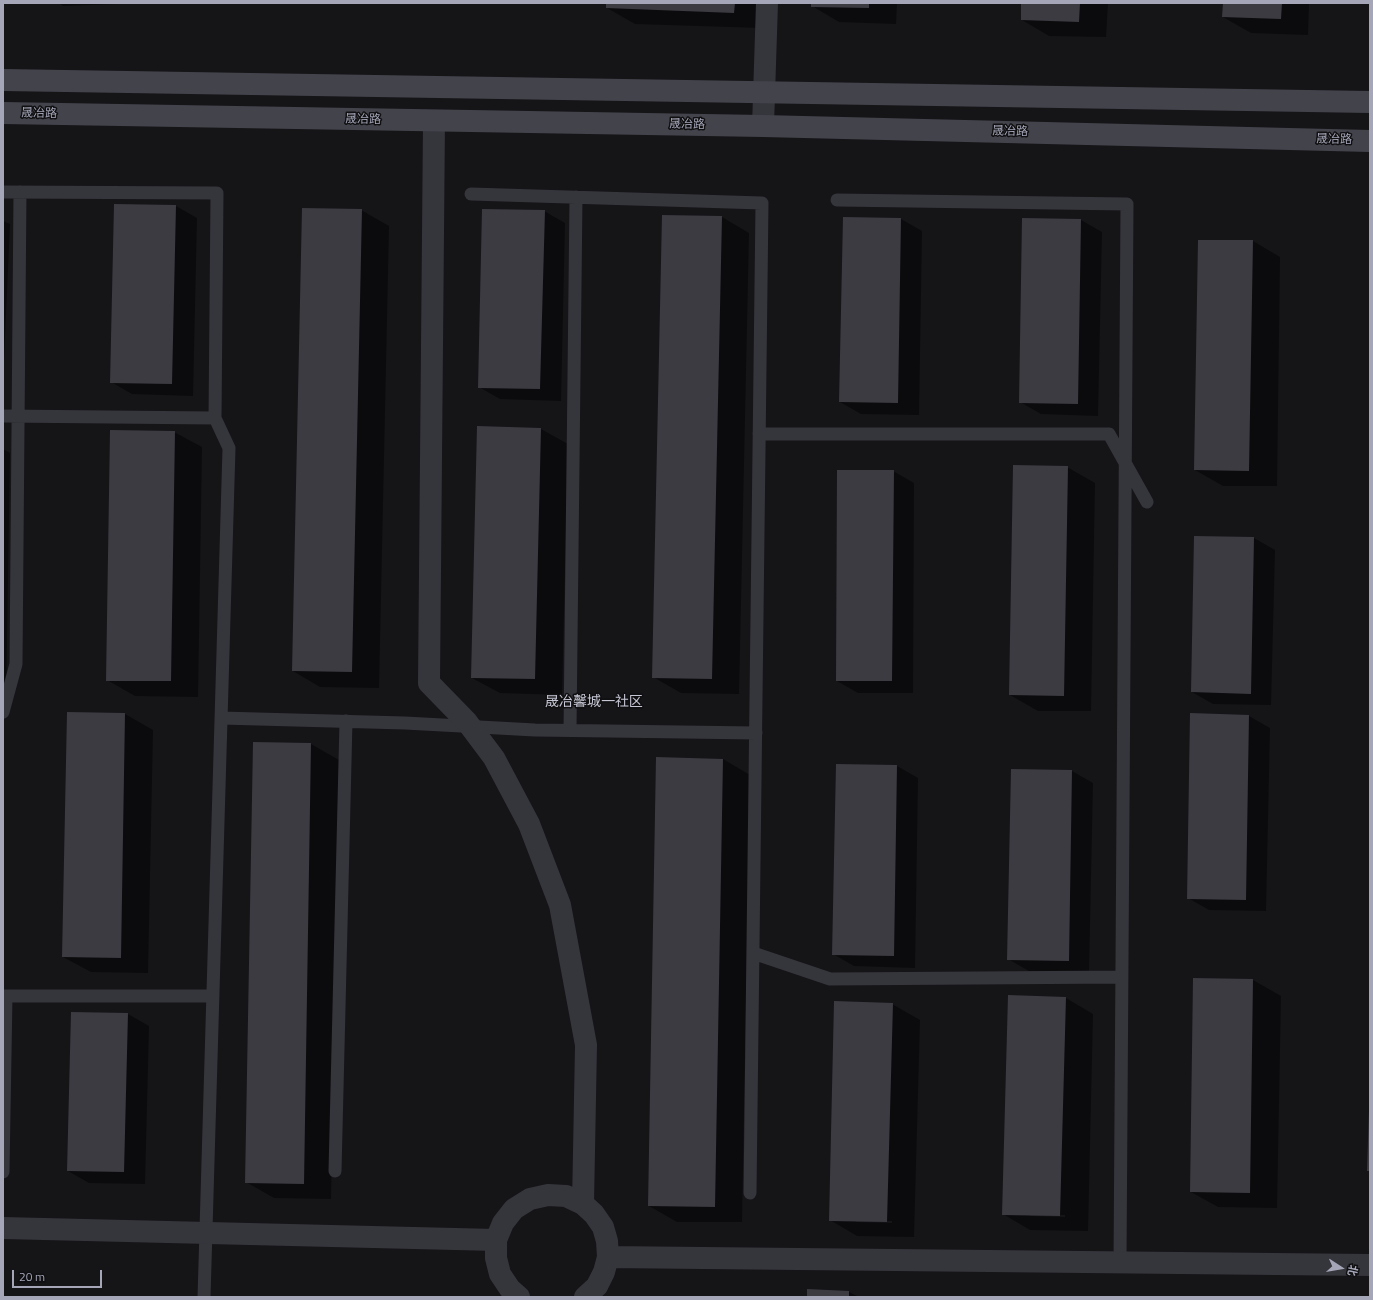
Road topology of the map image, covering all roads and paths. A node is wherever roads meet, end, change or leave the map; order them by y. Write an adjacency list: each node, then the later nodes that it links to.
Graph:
1 (767, 3): 3 (street)
2 (3, 80): 3 (street)
3 (764, 92): 4 (street); 7 (street)
4 (1370, 102)
5 (3, 113): 6 (street, 晟冶路)
6 (434, 121): 7 (street, 晟冶路); 30 (street)
7 (763, 126): 8 (street, 晟冶路)
8 (1370, 141)
9 (3, 192): 10 (lane)
10 (20, 192): 15 (lane); 18 (lane)
11 (471, 194): 12 (lane)
12 (576, 197): 16 (lane); 21 (lane)
13 (837, 200): 24 (lane)
14 (3, 416): 15 (lane)
15 (215, 418): 19 (lane)
16 (759, 434): 17 (lane); 22 (lane)
17 (1147, 502)
18 (3, 712)
19 (221, 718): 20 (lane); 26 (lane)
20 (346, 721): 21 (lane); 27 (lane)
21 (570, 730): 22 (lane)
22 (756, 733): 23 (lane)
23 (753, 953): 24 (lane); 29 (lane)
24 (1122, 976): 35 (lane)
25 (4, 996): 26 (lane); 28 (lane)
26 (213, 996): 32 (lane)
27 (335, 1171)
28 (3, 1172)
29 (750, 1193)
30 (583, 1204): 33 (street); 34 (street)
31 (3, 1228): 32 (street)
32 (206, 1233): 33 (street); 37 (lane)
33 (496, 1240): 38 (street)
34 (608, 1257): 35 (street); 39 (street)
35 (1120, 1262): 36 (street)
36 (1370, 1265)
37 (204, 1297)
38 (519, 1297)
39 (585, 1297)

